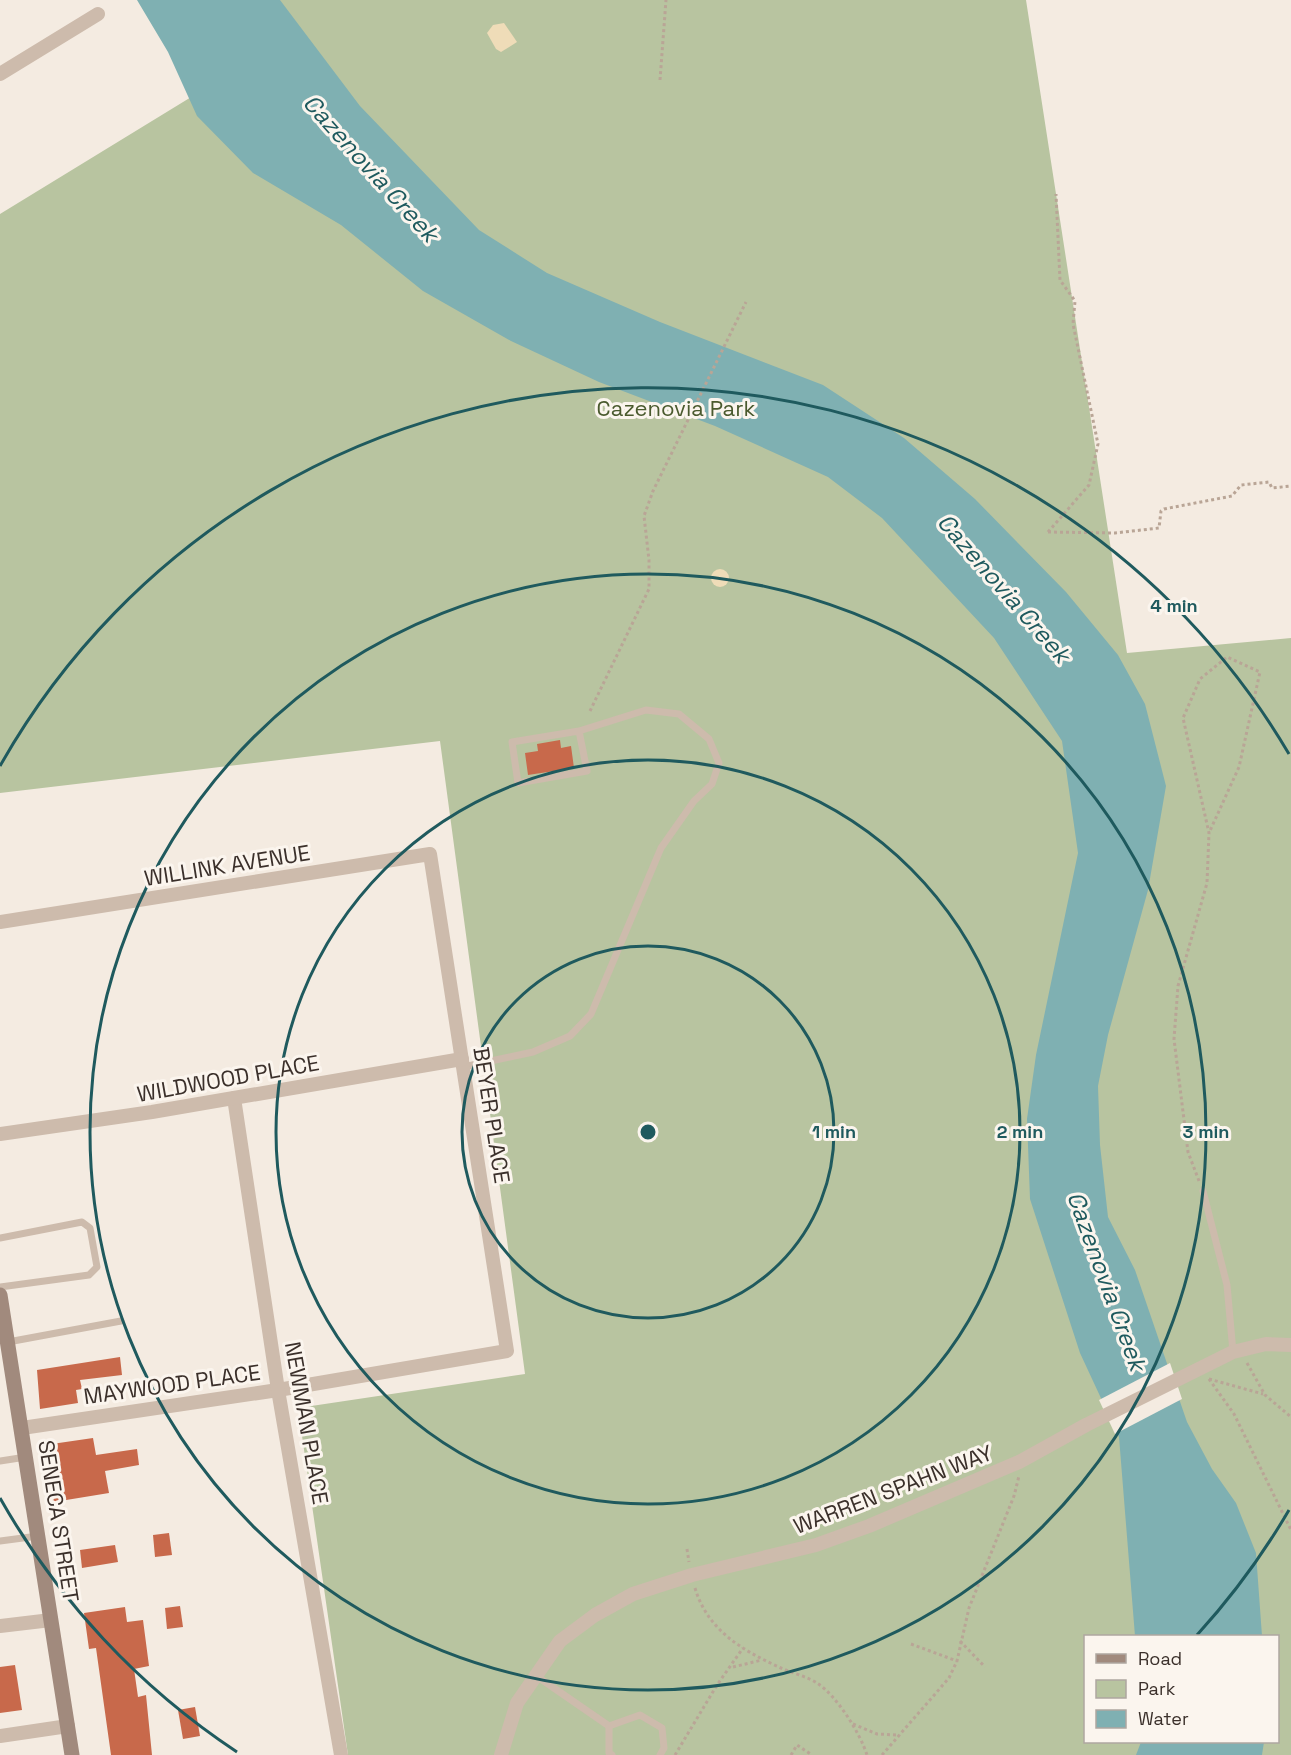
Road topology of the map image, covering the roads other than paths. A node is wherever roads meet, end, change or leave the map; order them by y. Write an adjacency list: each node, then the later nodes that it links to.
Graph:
1 (98, 14): 2 (street)
2 (0, 74)
3 (579, 731): 3 (lane); 6 (lane, WILDWOOD PLACE)
4 (434, 885): 5 (street, WILLINK AVENUE); 6 (street, BEYER PLACE)
5 (0, 922)
6 (462, 1063): 7 (street, WILDWOOD PLACE); 16 (street, BEYER PLACE)
7 (234, 1098): 8 (street, WILDWOOD PLACE); 18 (street, NEWMAN PLACE)
8 (0, 1134)
9 (1203, 1191): 17 (lane)
10 (0, 1238): 11 (lane)
11 (0, 1287)
12 (0, 1295): 14 (main road, SENECA STREET)
13 (121, 1321): 14 (lane)
14 (4, 1342): 19 (main road, SENECA STREET)
15 (1291, 1345): 17 (street, WARREN SPAHN WAY)
16 (507, 1351): 18 (street, MAYWOOD PLACE)
17 (1233, 1352): 26 (street, WARREN SPAHN WAY)
18 (278, 1389): 19 (street, MAYWOOD PLACE); 31 (street, NEWMAN PLACE)
19 (22, 1428): 20 (main road, SENECA STREET)
20 (26, 1457): 21 (lane); 22 (main road, SENECA STREET)
21 (0, 1461)
22 (39, 1536): 23 (lane); 24 (main road, SENECA STREET)
23 (0, 1541)
24 (51, 1620): 25 (street); 27 (main road, SENECA STREET)
25 (0, 1626)
26 (535, 1676): 28 (lane); 32 (street, WARREN SPAHN WAY)
27 (68, 1726): 29 (street); 30 (main road, SENECA STREET)
28 (609, 1726): 33 (lane); 34 (lane)
29 (0, 1736)
30 (72, 1755)
31 (341, 1755)
32 (501, 1755)
33 (612, 1755)
34 (660, 1755)

